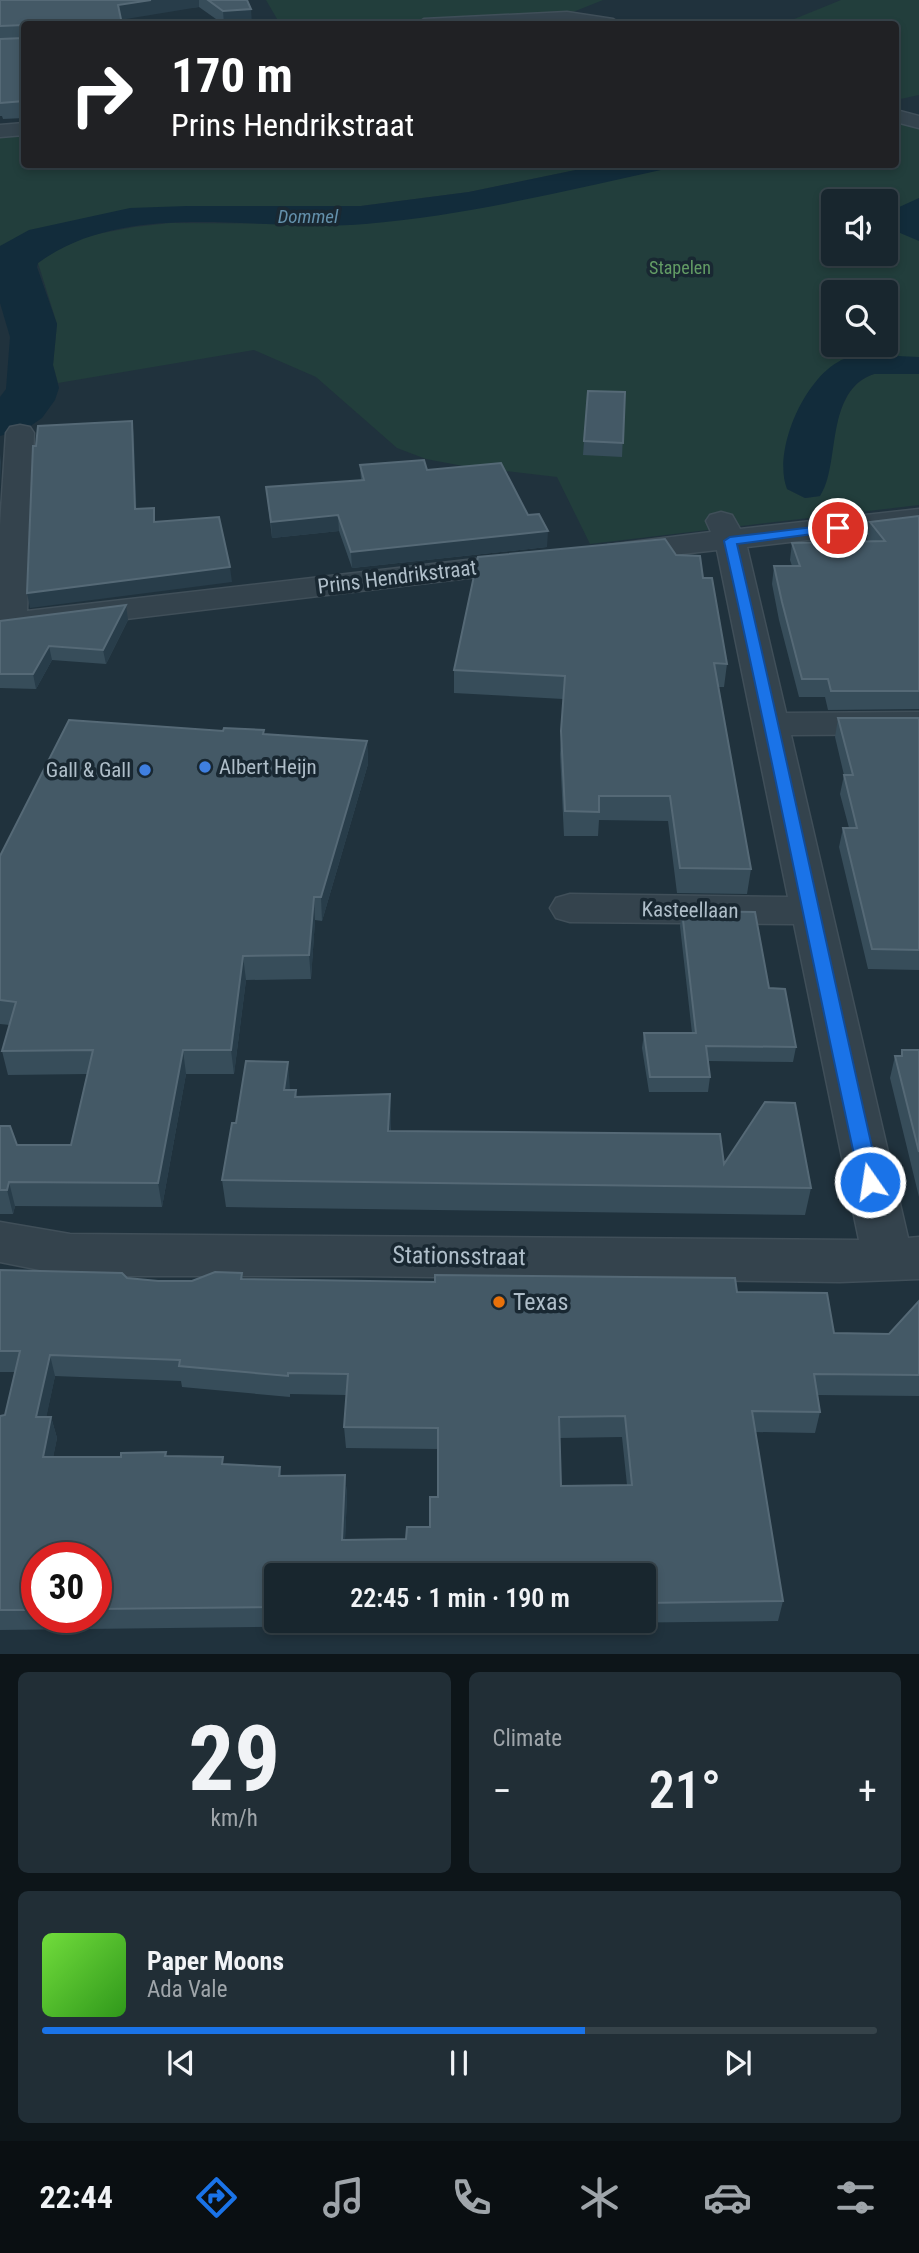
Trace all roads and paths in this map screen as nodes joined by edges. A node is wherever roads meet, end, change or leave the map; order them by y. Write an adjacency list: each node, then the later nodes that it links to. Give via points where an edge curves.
1 (485, 21): 2 (street, via 567,17)
2 (593, 21)
3 (907, 119): 6 (street)
4 (21, 129): 5 (street)
5 (0, 131)
6 (919, 141)
7 (20, 433): 12 (street)
8 (919, 518): 9 (street)
9 (725, 531): 10 (street); 14 (street)
10 (595, 555)
11 (553, 560): 12 (street, Prins Hendrikstraat)
12 (5, 623)
13 (919, 723): 14 (street)
14 (772, 724): 16 (street)
15 (570, 908): 16 (street, Kasteellaan)
16 (811, 911): 18 (street)
17 (0, 1242): 18 (street, Stationsstraat, via 69,1255)
18 (903, 1259)

